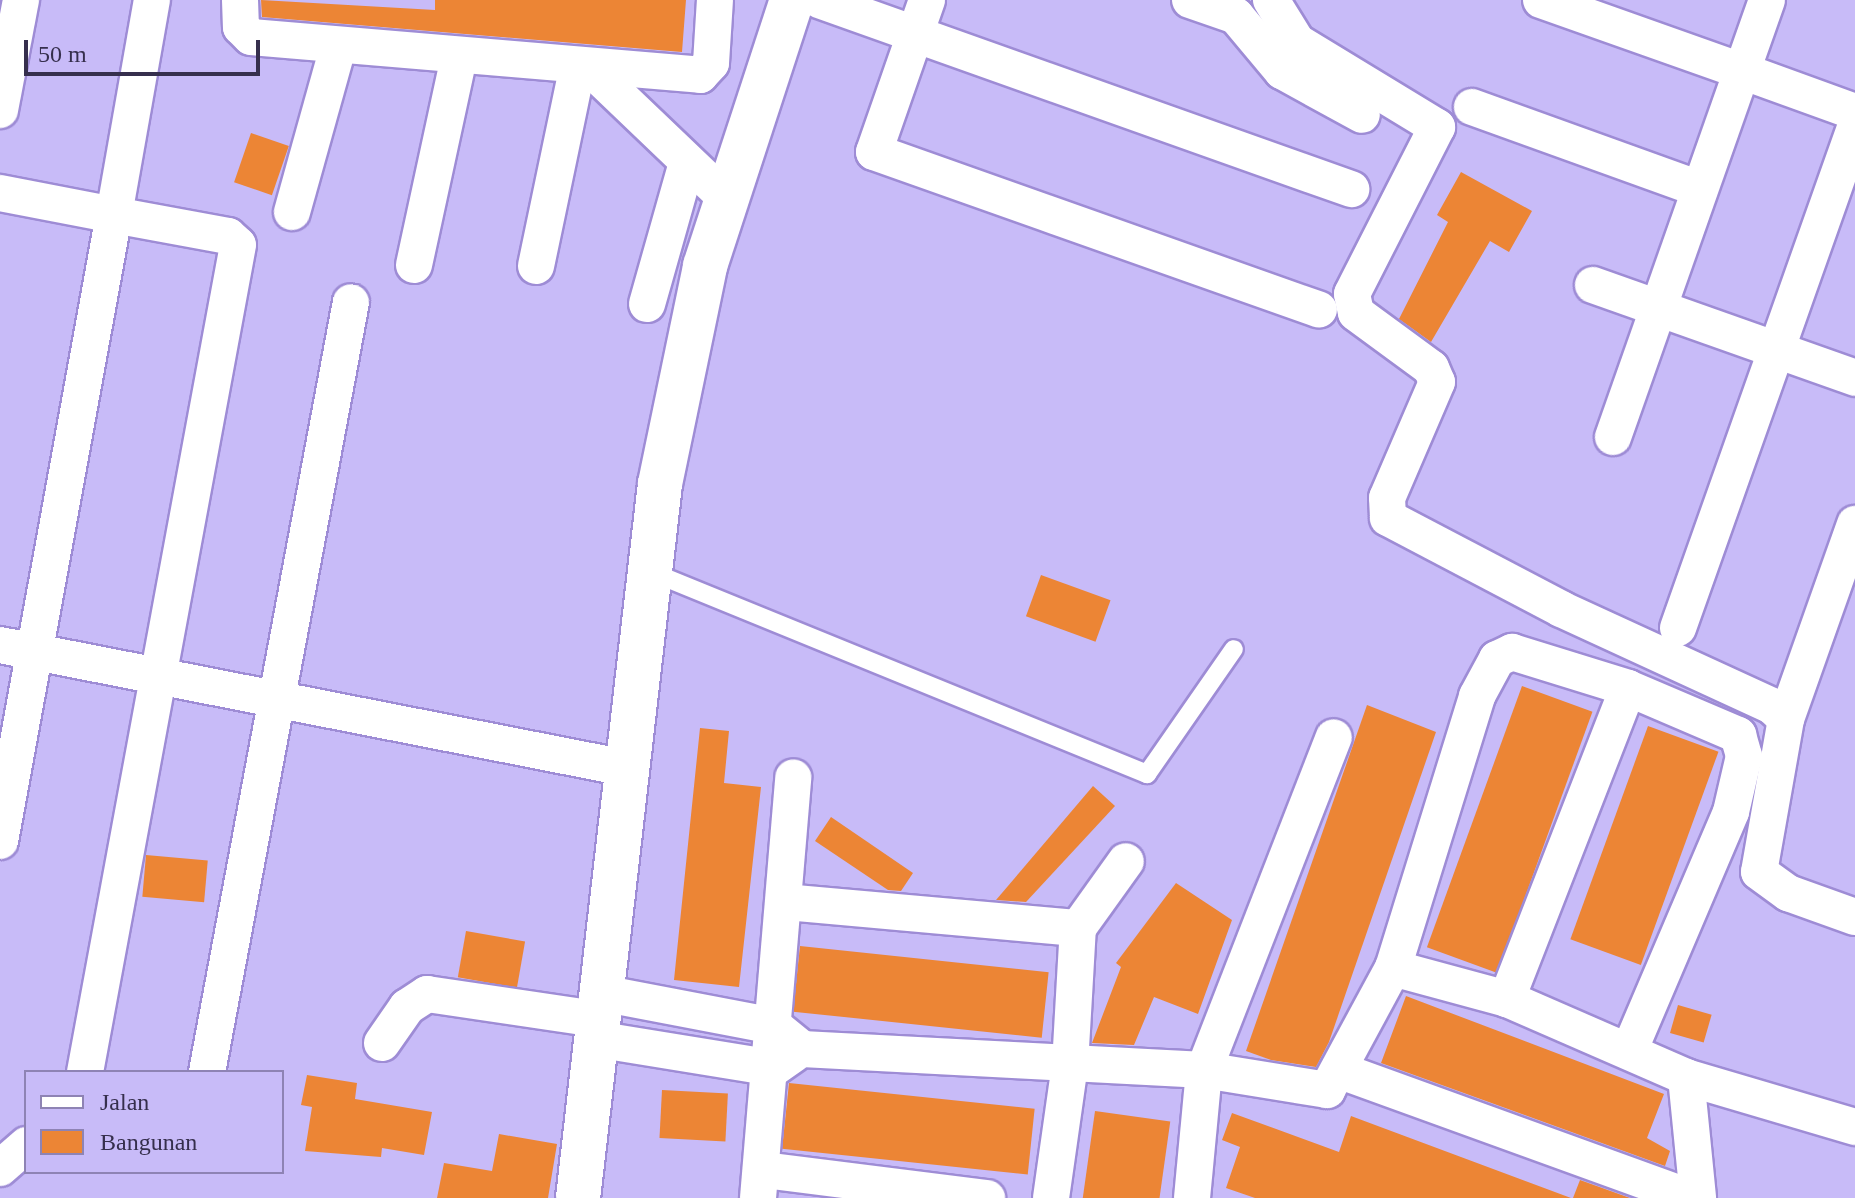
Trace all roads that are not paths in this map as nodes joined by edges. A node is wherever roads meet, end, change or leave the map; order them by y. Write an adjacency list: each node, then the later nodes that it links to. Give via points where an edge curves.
1 (21, 0): 18 (street)
2 (152, 0): 28 (street)
3 (240, 0): 13 (street, via 241,27 251,37)
4 (715, 0): 15 (street, via 711,63 703,75)
5 (792, 0): 26 (street)
6 (819, 0): 12 (street)
7 (927, 0): 12 (street)
8 (1190, 0): 20 (street, via 1236,16 1282,71)
9 (1271, 0): 48 (street, via 1297,42 1437,127 1352,294 1356,313 1431,368 1437,382 1387,498 1388,518 1561,609 1772,706)
10 (1541, 0): 16 (street)
11 (1767, 0): 16 (street)
12 (915, 34): 23 (street); 35 (street, via 874,152)
13 (338, 47): 14 (street); 27 (street)
14 (459, 56): 15 (street); 29 (street)
15 (584, 70): 22 (street); 30 (street)
16 (1742, 71): 19 (street); 24 (street)
17 (1472, 107): 24 (street)
18 (0, 110)
19 (1855, 112)
20 (1362, 115)
21 (1855, 128): 36 (street)
22 (686, 166): 26 (street); 33 (street)
23 (1351, 189)
24 (1700, 189): 34 (street)
25 (0, 193): 28 (street)
26 (725, 197): 40 (street)
27 (292, 212)
28 (114, 215): 44 (street); 45 (street, via 228,236 238,245)
29 (414, 265)
30 (536, 266)
31 (1593, 285): 34 (street)
32 (351, 302): 47 (street)
33 (647, 304)
34 (1658, 308): 36 (street); 38 (street)
35 (1319, 310)
36 (1777, 350): 37 (street); 41 (street)
37 (1855, 378)
38 (1613, 437)
39 (1855, 524): 48 (street)
40 (647, 570): 43 (lane, via 1147,774); 50 (street)
41 (1678, 628)
42 (0, 645): 44 (street)
43 (1234, 649)
44 (35, 652): 45 (street); 52 (street)
45 (160, 677): 47 (street); 65 (street)
46 (1628, 688): 57 (street, via 1517,652 1497,659 1470,716); 58 (street); 62 (street, via 1738,735 1744,756 1731,812)
47 (274, 699): 50 (street); 66 (street)
48 (1786, 719): 55 (street, via 1759,872 1780,889)
49 (1334, 737): 67 (street)
50 (626, 768): 59 (street)
51 (793, 777): 54 (street)
52 (0, 841)
53 (1126, 861): 56 (street)
54 (785, 902): 56 (street); 60 (street)
55 (1855, 917)
56 (1078, 928): 64 (street)
57 (1393, 968): 58 (street); 68 (street)
58 (1507, 999): 62 (street)
59 (597, 1017): 60 (street); 61 (street, via 427,994 407,1007); 63 (street); 74 (street)
60 (774, 1026): 63 (street)
61 (382, 1043)
62 (1630, 1049): 69 (street)
63 (788, 1058): 64 (street); 73 (street)
64 (1070, 1065): 67 (street); 76 (street)
65 (85, 1070)
66 (207, 1070)
67 (1204, 1070): 68 (street, via 1321,1091 1335,1087); 77 (street)
68 (1341, 1071): 78 (street)
69 (1686, 1077): 70 (street); 79 (street)
70 (1855, 1127)
71 (24, 1147): 72 (street)
72 (0, 1168)
73 (761, 1184): 75 (street)
74 (578, 1198)
75 (987, 1198)
76 (1051, 1198)
77 (1192, 1198)
78 (1692, 1198)
79 (1698, 1198)

